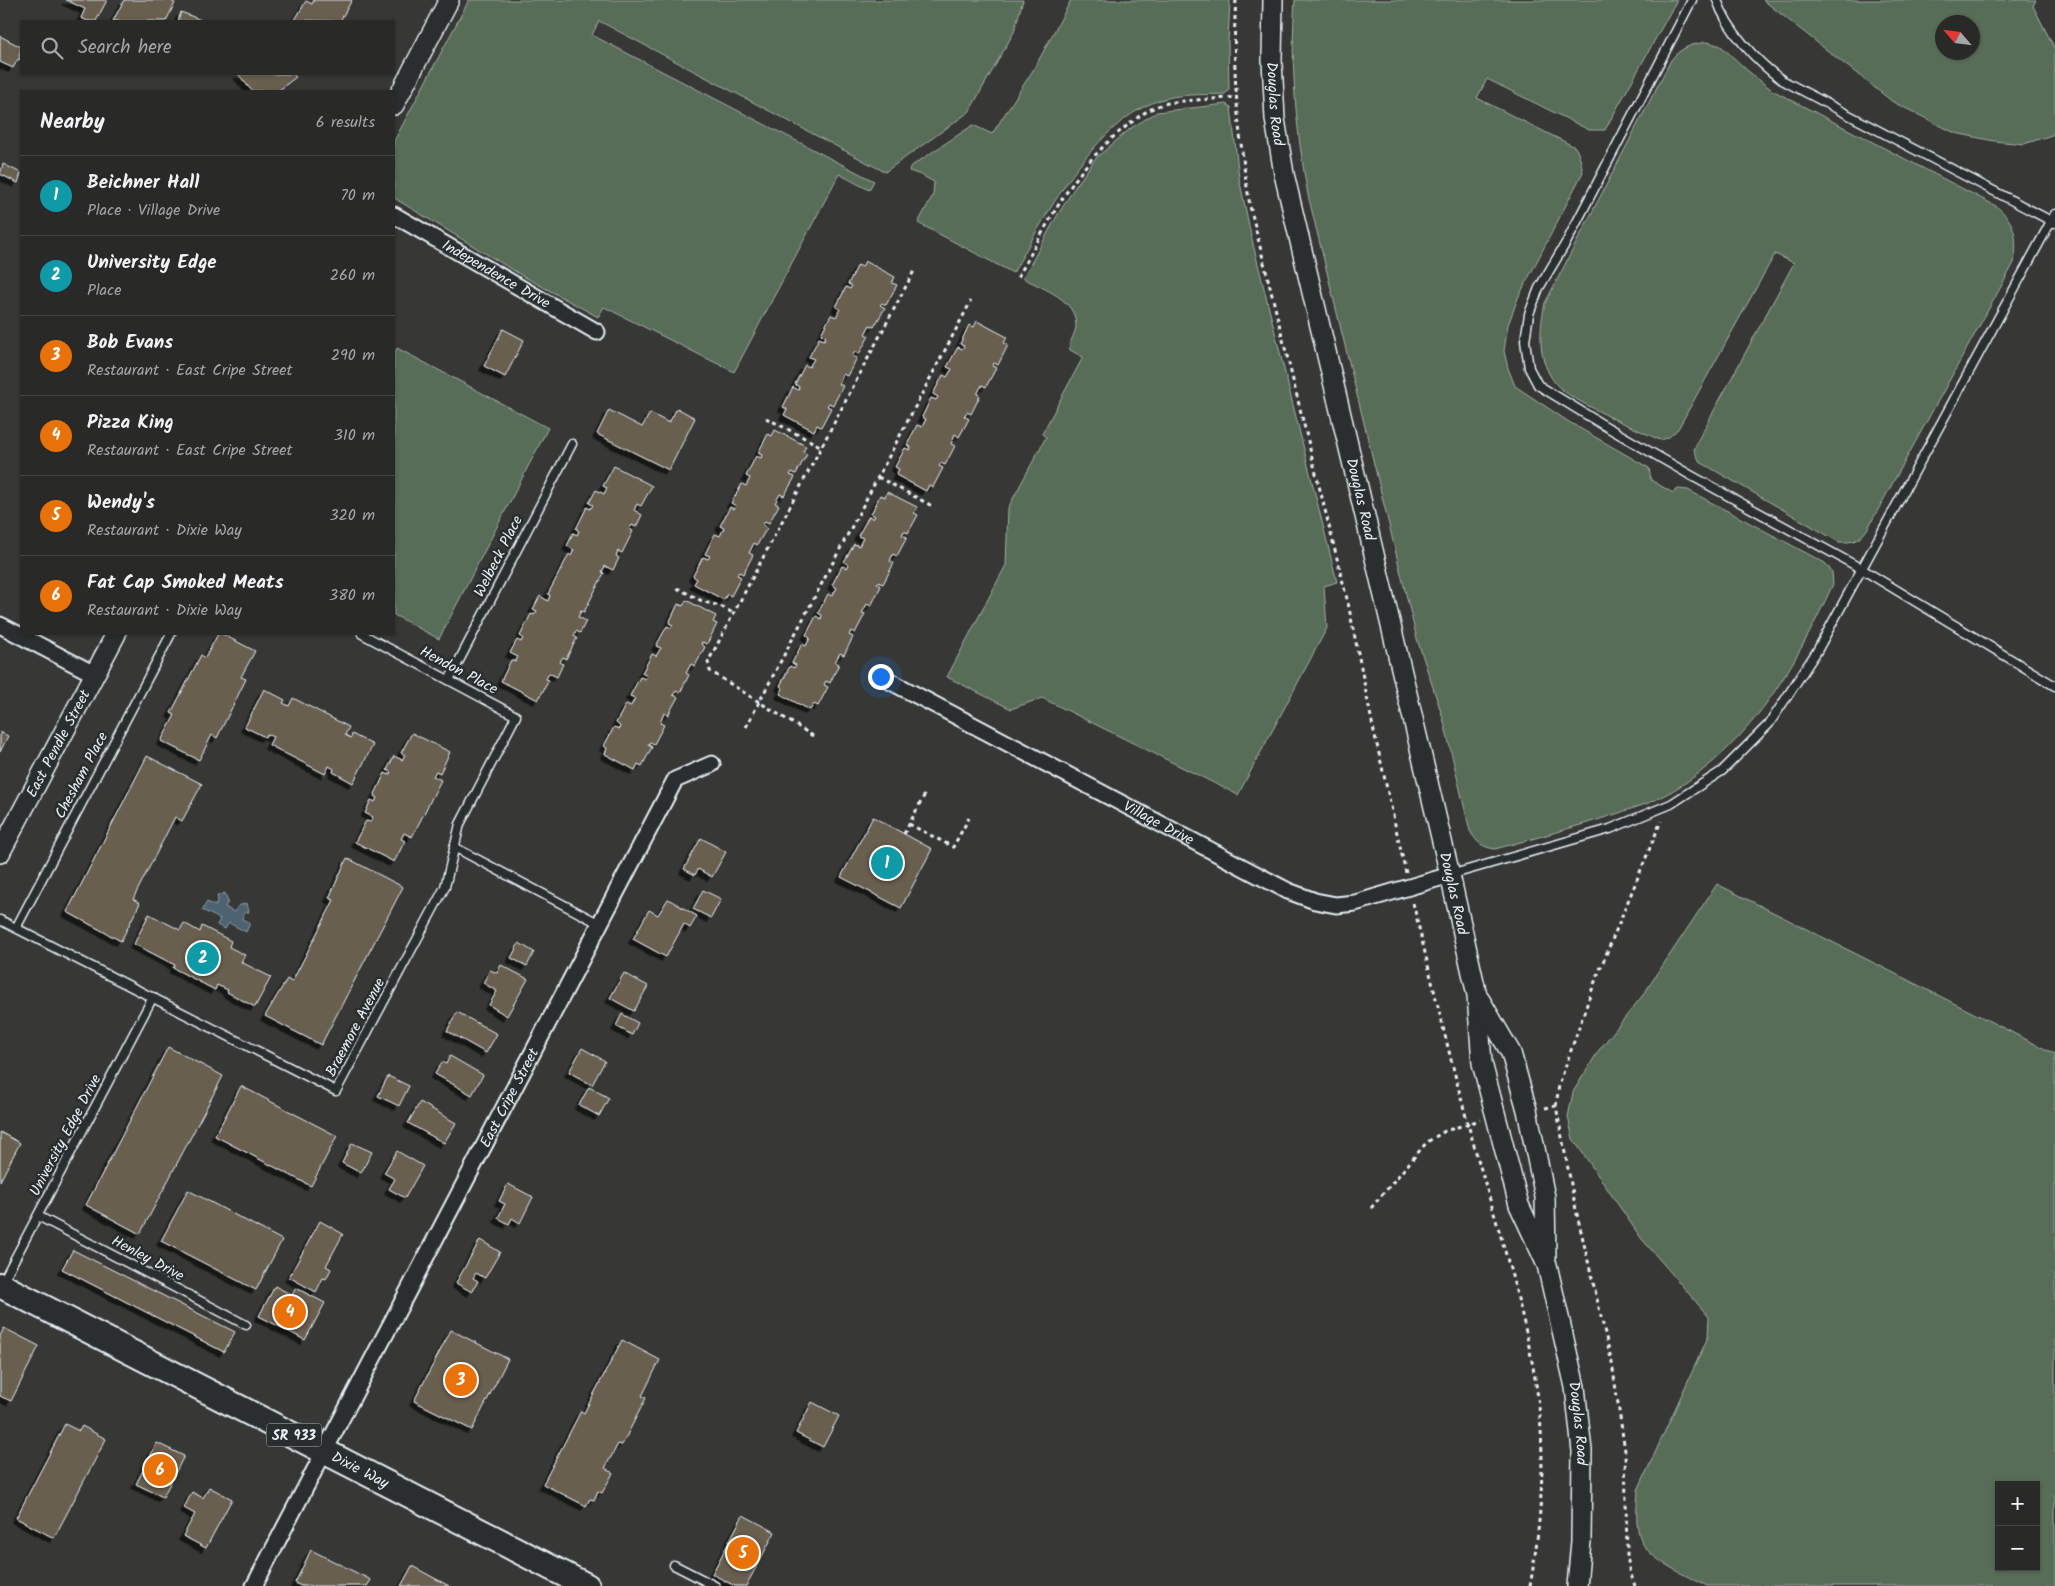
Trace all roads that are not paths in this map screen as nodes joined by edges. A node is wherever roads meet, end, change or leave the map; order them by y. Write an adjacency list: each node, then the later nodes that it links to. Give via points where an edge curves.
1 (449, 0): 5 (street)
2 (1273, 0): 23 (street, Douglas Road, via 1275,119 1284,174)
3 (1692, 0): 10 (lane, via 1539,288 1529,314 1525,341 1529,368 1538,385 1600,423)
4 (1717, 0): 7 (lane, via 1735,32 1764,67 1782,80)
5 (395, 103)
6 (395, 216): 8 (street, Independence Drive)
7 (2054, 219): 10 (lane)
8 (597, 332)
9 (572, 444): 17 (lane, Welbeck Place)
10 (1860, 568): 18 (lane); 23 (lane, via 1817,650 1770,724 1722,771 1667,806 1610,829)
11 (0, 625): 15 (street)
12 (115, 635): 15 (street, East Pendle Street)
13 (170, 635): 26 (lane, Chesham Place)
14 (364, 635): 17 (lane, Hendon Place)
15 (94, 674): 22 (street, East Pendle Street)
16 (880, 676): 23 (street, Village Drive, via 1288,891 1315,901 1336,905 1355,903)
17 (449, 680): 19 (lane, Hendon Place)
18 (2055, 686)
19 (516, 716): 21 (lane, Braemore Avenue, via 460,824)
20 (712, 764): 25 (street, East Cripe Street, via 675,780)
21 (454, 848): 25 (lane); 28 (lane, Braemore Avenue, via 445,886 336,1091)
22 (0, 853)
23 (1450, 875): 27 (street, Douglas Road)
24 (0, 920): 26 (lane, Braemore Avenue)
25 (600, 924): 33 (street, East Cripe Street)
26 (16, 928): 28 (lane, Braemore Avenue)
27 (1477, 995): 30 (street, Douglas Road, via 1482,1063 1495,1116 1519,1204); 30 (street, Douglas Road, via 1511,1053 1527,1110 1545,1197)
28 (153, 997): 29 (lane, University Edge Drive)
29 (38, 1216): 31 (lane, University Edge Drive); 32 (lane, Henley Drive)
30 (1547, 1266): 38 (street, Douglas Road, via 1575,1387 1582,1451)
31 (1, 1285): 33 (main road, Dixie Way / SR 933)
32 (246, 1325)
33 (325, 1451): 35 (street, East Cripe Street); 36 (main road, Dixie Way / SR 933)
34 (674, 1565): 37 (lane)
35 (254, 1586)
36 (587, 1586)
37 (715, 1586)
38 (1577, 1586)

